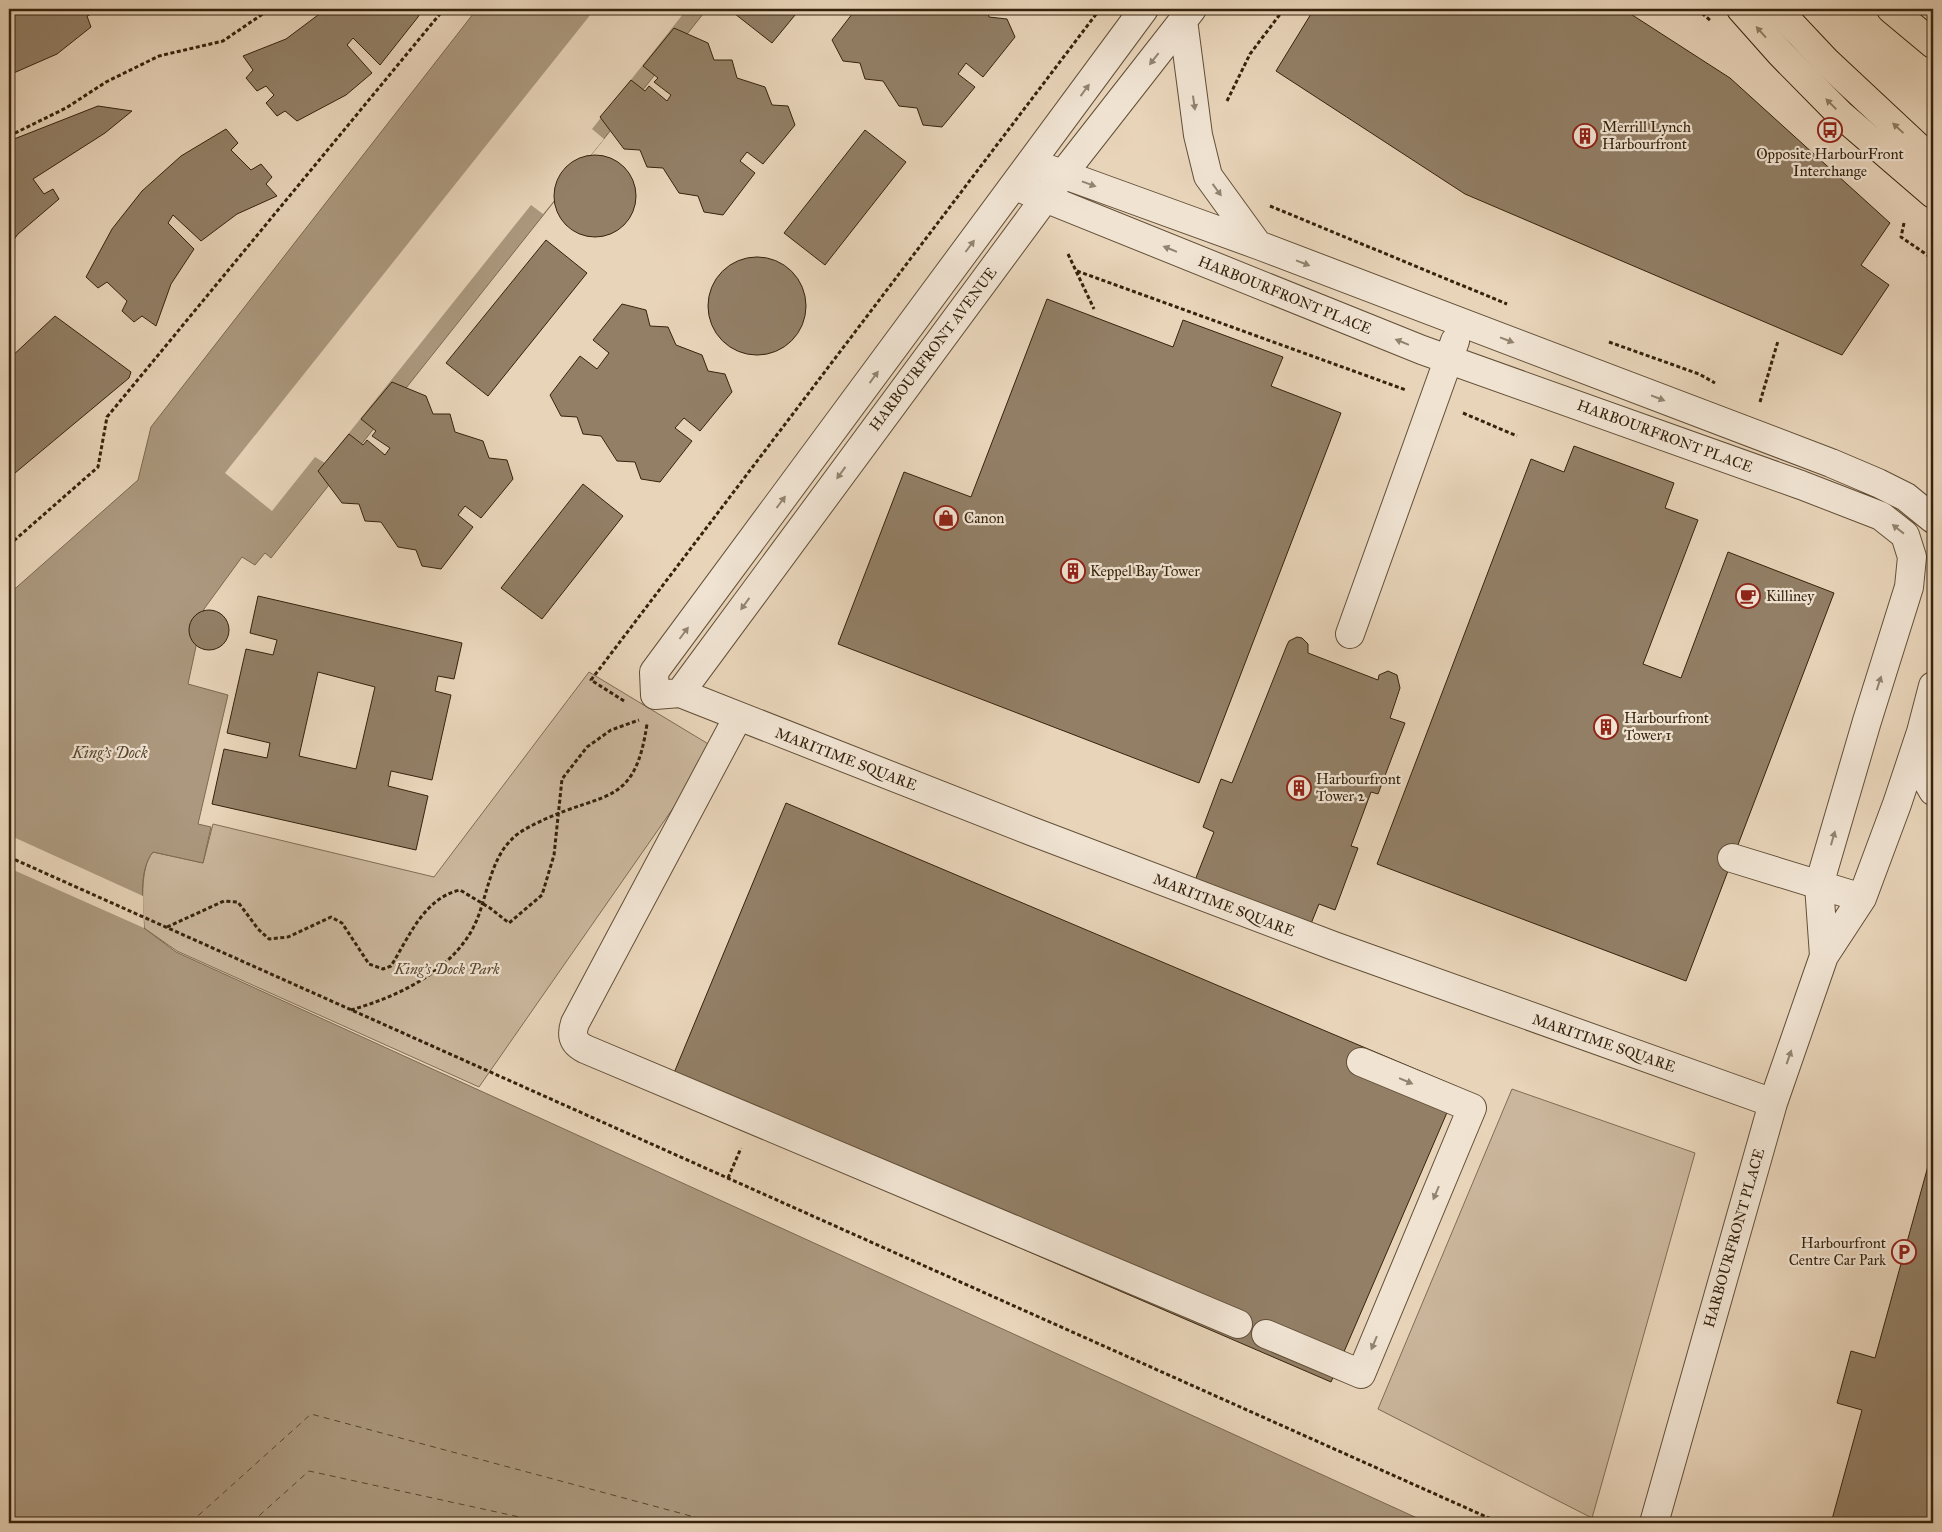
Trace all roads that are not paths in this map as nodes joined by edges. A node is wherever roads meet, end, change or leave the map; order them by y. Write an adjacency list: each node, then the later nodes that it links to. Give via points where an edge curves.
1 (1144, 9): 8 (street, HARBOURFRONT AVENUE, one-way to 1)
2 (1740, 9): 11 (main road, one-way to 2, via 1840,114)
3 (1777, 9): 7 (main road, one-way to 3, via 1827,62)
4 (1891, 9): 6 (main road)
5 (1188, 14): 9 (street, HARBOURFRONT AVENUE, one-way to 9); 13 (street, one-way to 13, via 1200,145 1208,176)
6 (1933, 44)
7 (1933, 161)
8 (1032, 163): 9 (street); 10 (street, HARBOURFRONT AVENUE)
9 (1063, 174): 12 (street, HARBOURFRONT AVENUE); 13 (street, one-way to 13)
10 (1015, 186): 12 (street, HARBOURFRONT PLACE); 16 (street, HARBOURFRONT AVENUE, one-way to 10)
11 (1933, 194)
12 (1045, 199): 15 (street, HARBOURFRONT PLACE, one-way to 12); 17 (street, HARBOURFRONT AVENUE)
13 (1258, 245): 14 (street, one-way to 14)
14 (1461, 323): 15 (street); 18 (street, one-way to 18, via 1878,482 1906,497)
15 (1448, 359): 19 (street); 26 (street, HARBOURFRONT PLACE, one-way to 15, via 1909,587 1912,558 1905,535 1880,516 1802,485)
16 (845, 416): 17 (street); 21 (street, HARBOURFRONT AVENUE, one-way to 16)
17 (870, 434): 21 (street, HARBOURFRONT AVENUE, one-way to 21)
18 (1933, 519)
19 (1350, 634)
20 (1933, 686): 23 (street, HARBOURFRONT PLACE)
21 (659, 694): 22 (street, MARITIME SQUARE)
22 (738, 717): 29 (street, one-way to 22, via 1472,1108 1361,1374 1266,1334 1255,1343 1247,1342 1237,1332 1238,1324 585,1049 574,1040 575,1023); 30 (street, MARITIME SQUARE, via 1334,946)
23 (1924, 734): 24 (street, via 1922,772); 27 (street, HARBOURFRONT PLACE)
24 (1933, 791)
25 (1732, 858): 26 (street)
26 (1819, 885): 27 (street); 28 (street, HARBOURFRONT PLACE)
27 (1862, 898): 28 (street, HARBOURFRONT PLACE)
28 (1824, 956): 30 (street, HARBOURFRONT PLACE, one-way to 28)
29 (1361, 1062)
30 (1773, 1103): 31 (street, HARBOURFRONT PLACE)
31 (1654, 1523)

